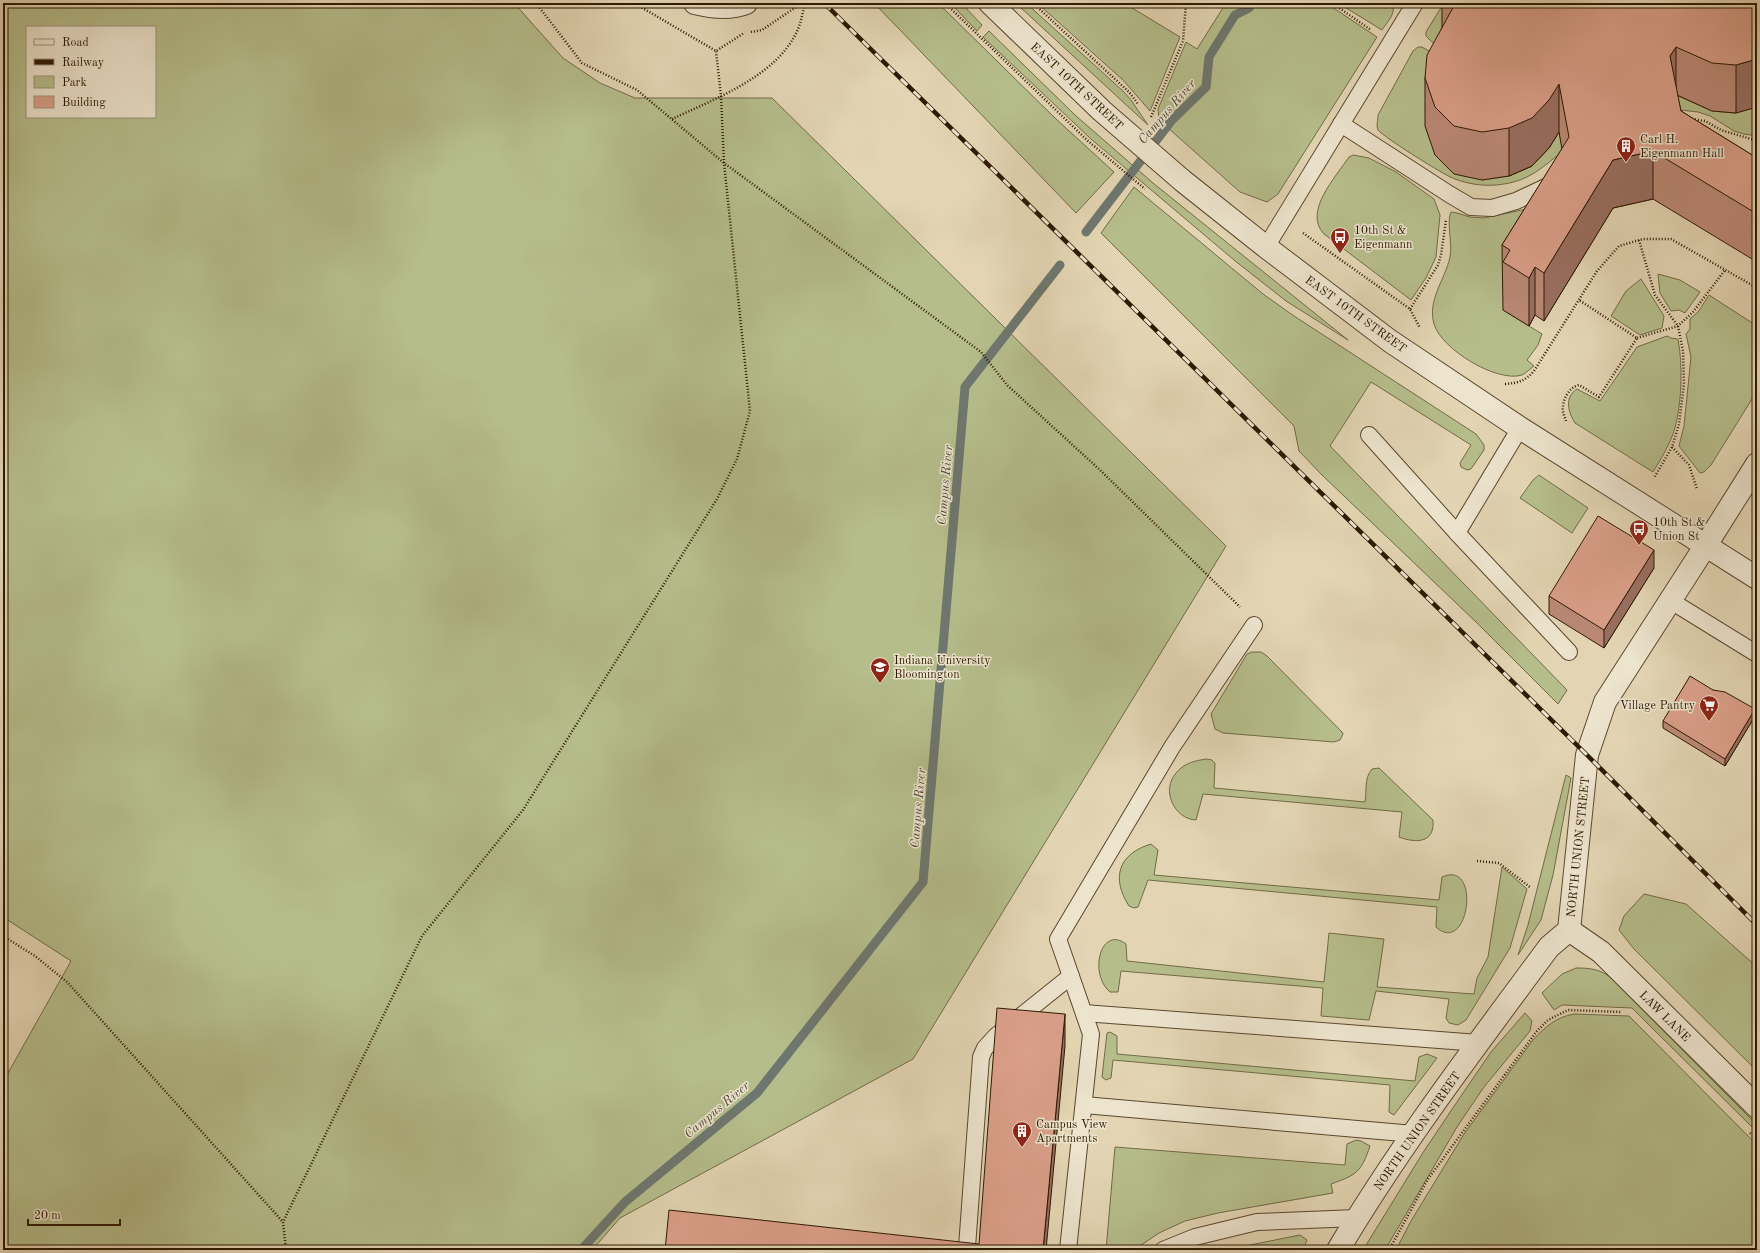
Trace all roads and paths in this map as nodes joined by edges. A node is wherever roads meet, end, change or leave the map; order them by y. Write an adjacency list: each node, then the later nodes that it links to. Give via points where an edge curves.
1 (536, 3): 16 (path, via 582,64 637,90)
2 (696, 3): 3 (street, via 722,6)
3 (746, 3)
4 (805, 3): 13 (path, via 800,25 787,47 754,77)
5 (945, 3): 22 (path, via 1088,141)
6 (990, 3): 26 (street, EAST 10TH STREET, via 1142,146)
7 (1034, 3): 14 (path)
8 (1186, 3): 15 (path, via 1184,41 1150,119)
9 (1332, 3): 11 (path)
10 (1415, 3): 11 (lane)
11 (1391, 42): 18 (lane)
12 (716, 51): 13 (path)
13 (721, 96): 16 (path); 20 (path)
14 (1142, 108)
15 (1146, 114)
16 (672, 119): 20 (path)
17 (1686, 119): 19 (path, via 1706,121 1721,130)
18 (1341, 124): 23 (lane); 26 (lane)
19 (1757, 140)
20 (724, 162): 46 (path, via 981,352 1007,385 1100,470 1236,602); 63 (path, via 750,411 737,459 717,499 523,810 422,936)
21 (1548, 186): 23 (lane, via 1516,201 1492,208 1471,206)
22 (1145, 189)
23 (1449, 194): 30 (path, via 1438,265)
24 (1300, 231): 30 (path)
25 (1639, 240): 27 (path, via 1671,239); 29 (path, via 1619,246 1597,271); 31 (path, via 1655,295)
26 (1266, 247): 36 (street, EAST 10TH STREET, via 1390,341)
27 (1725, 270): 28 (path); 31 (path, via 1693,312)
28 (1756, 286)
29 (1579, 300): 33 (path); 34 (path, via 1526,380)
30 (1410, 309): 32 (path)
31 (1678, 326): 33 (path); 38 (path, via 1683,351 1684,384 1679,424)
32 (1423, 332)
33 (1637, 338): 35 (path, via 1599,397 1579,385 1568,392 1562,410)
34 (1502, 384)
35 (1566, 421)
36 (1520, 428): 42 (lane); 43 (street, EAST 10TH STREET)
37 (1369, 435): 42 (lane)
38 (1672, 447): 40 (path); 41 (path, via 1689,465)
39 (1757, 464): 43 (street, NORTH UNION STREET)
40 (1654, 478)
41 (1698, 488)
42 (1456, 533): 47 (lane)
43 (1706, 545): 44 (street, EAST 10TH STREET); 45 (street, NORTH UNION STREET)
44 (1757, 578)
45 (1671, 601): 48 (lane); 51 (street, NORTH UNION STREET, via 1606,702 1587,755)
46 (1254, 625): 53 (lane, via 1172,747 1058,939)
47 (1569, 652)
48 (1757, 654)
49 (1477, 861): 50 (path, via 1499,863)
50 (1531, 888)
51 (1569, 930): 56 (street, NORTH UNION STREET, via 1549,948); 58 (street, LAW LANE, via 1601,952)
52 (3, 936): 63 (path, via 35,956 67,982)
53 (1071, 976): 55 (lane); 64 (lane, via 996,1036 981,1057)
54 (1622, 1012): 69 (path, via 1568,1010 1548,1020 1537,1030 1428,1178)
55 (1084, 1013): 56 (lane); 57 (lane, via 1091,1034)
56 (1479, 1043): 60 (street, NORTH UNION STREET)
57 (1084, 1105): 60 (lane); 66 (lane)
58 (1757, 1106)
59 (1746, 1129): 61 (path)
60 (1414, 1134): 62 (street, NORTH UNION STREET)
61 (1757, 1140)
62 (1357, 1218): 67 (lane, via 1257,1222 1194,1237); 68 (street, NORTH UNION STREET)
63 (283, 1222): 65 (path)
64 (967, 1247)
65 (286, 1250)
66 (1068, 1250)
67 (1163, 1250)
68 (1338, 1250)
69 (1389, 1250)

